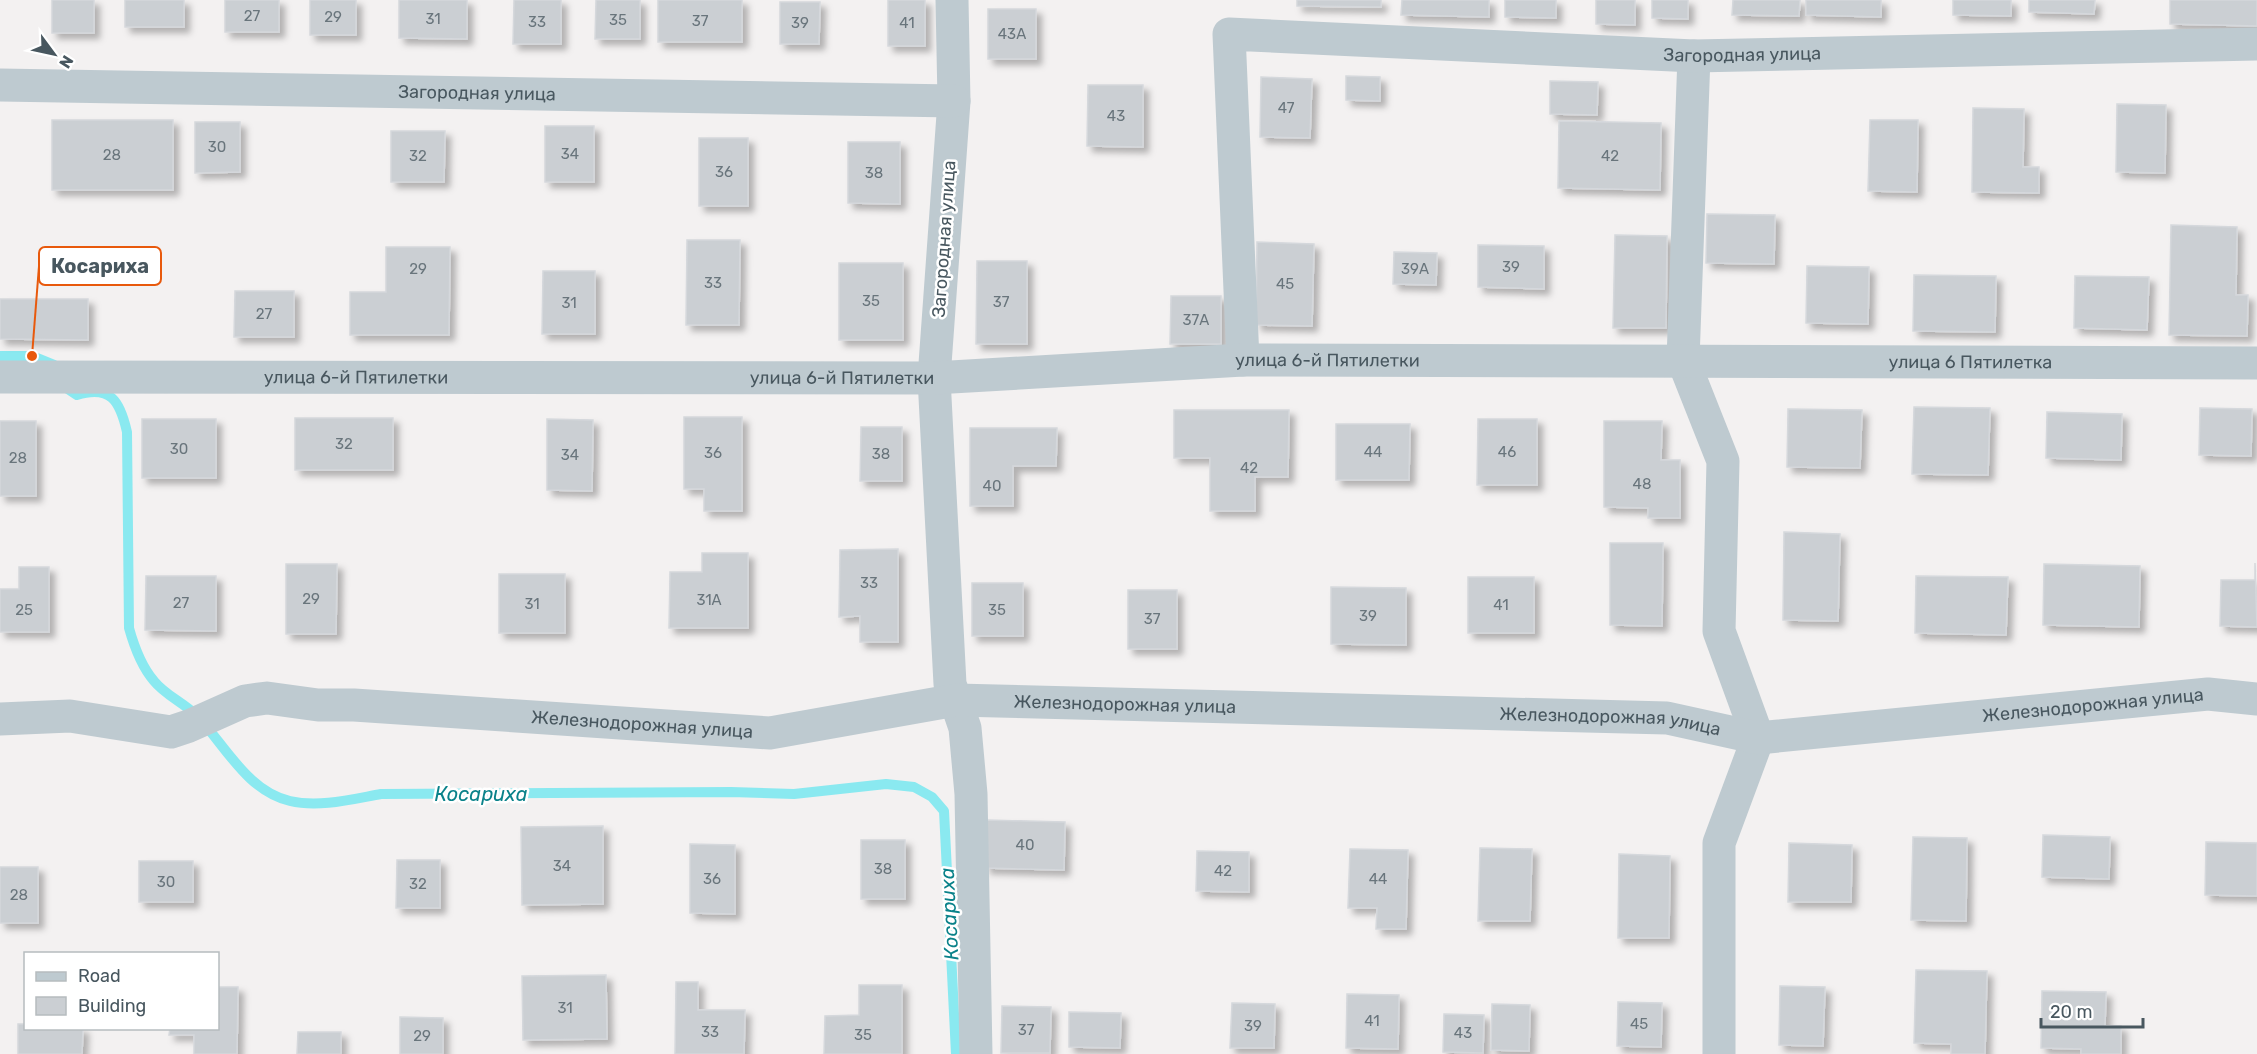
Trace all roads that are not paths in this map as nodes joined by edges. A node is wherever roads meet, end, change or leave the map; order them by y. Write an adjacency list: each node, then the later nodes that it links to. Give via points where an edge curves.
1 (952, 0): 5 (street, Загородная улица)
2 (2257, 44): 3 (street, Загородная улица)
3 (1694, 56): 6 (street, Загородная улица, via 1229,34); 7 (street)
4 (0, 85): 5 (street, Загородная улица)
5 (954, 101): 10 (street, Загородная улица)
6 (1243, 360): 7 (street, улица 6-й Пятилетки); 10 (street, улица 6-й Пятилетки)
7 (1683, 360): 8 (street, улица 6 Пятилетка); 14 (street, via 1723,461 1719,631)
8 (2257, 363)
9 (0, 377): 10 (street, улица 6-й Пятилетки)
10 (934, 378): 12 (street, Загородная улица, via 950,684)
11 (2257, 699): 14 (street, Железнодорожная улица, via 2208,694)
12 (956, 700): 13 (street, Железнодорожная улица, via 770,733 318,705 267,698 245,701 171,732 70,716); 14 (street, Железнодорожная улица, via 1666,718); 15 (street, Загородная улица, via 965,728 971,794)
13 (0, 719)
14 (1758, 738): 16 (street, via 1719,843)
15 (975, 1054)
16 (1719, 1054)

